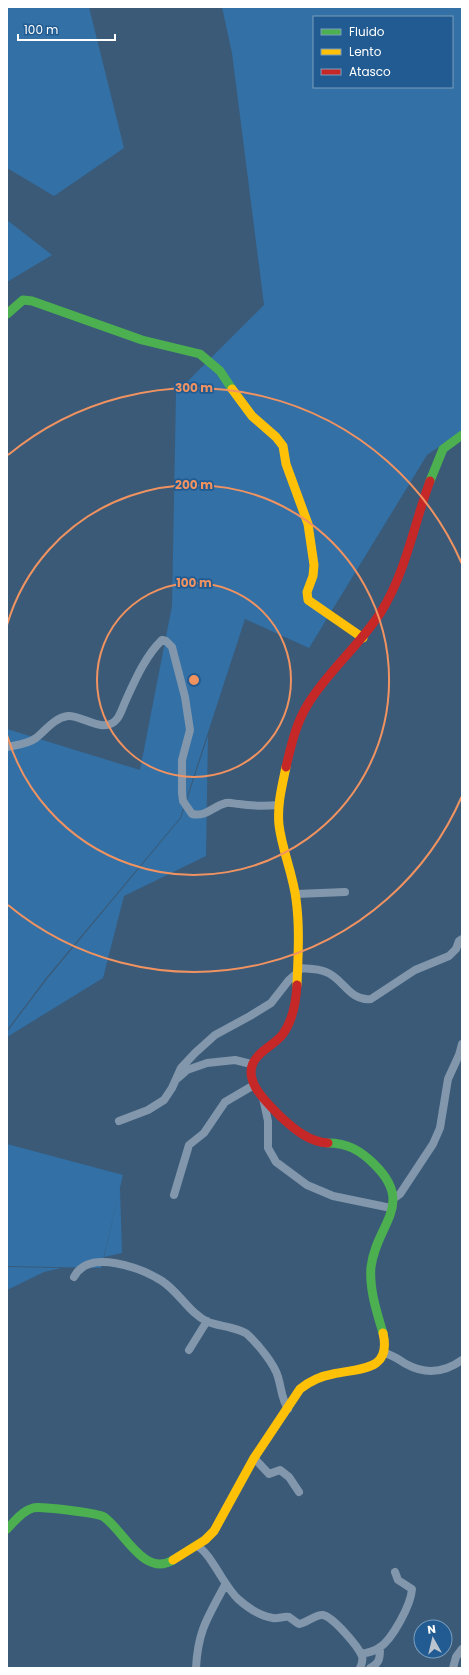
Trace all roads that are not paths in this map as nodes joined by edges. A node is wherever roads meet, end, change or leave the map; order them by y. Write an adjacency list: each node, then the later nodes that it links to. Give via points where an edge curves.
1 (7, 314): 3 (street, via 24,300 32,301 142,340 200,354 220,371 248,411 283,446 286,464 308,524 314,565 313,576 306,592 308,600)
2 (462, 434): 3 (street, via 446,445 440,454 396,584 379,616)
3 (363, 638): 5 (street, via 314,695 304,711 292,743)
4 (7, 748): 5 (street, via 35,738 48,726 67,716 76,716 100,725 116,720 141,671 162,640 172,647 185,697 190,730 182,760 183,801 192,814 209,813 216,806 228,802)
5 (279, 805): 7 (street, via 280,827)
6 (345, 892): 7 (street)
7 (296, 894): 9 (street, via 299,930)
8 (462, 939): 9 (street, via 449,956 415,970 371,999 365,1000 353,995 326,972)
9 (297, 971): 11 (street, via 295,1004 288,1025 275,1043); 12 (street, via 271,1003 215,1035 187,1060)
10 (462, 1044): 17 (street, via 448,1079 440,1128 433,1144)
11 (251, 1064): 12 (street, via 235,1060 207,1063 187,1070); 13 (street, via 250,1075)
12 (174, 1083): 15 (street, via 160,1103)
13 (254, 1085): 14 (street); 16 (street, via 225,1102 204,1132 189,1145)
14 (262, 1096): 17 (street, via 284,1120 310,1139 345,1144 356,1149 389,1180 393,1188); 17 (street, via 268,1121 268,1148 276,1162 307,1186 333,1196)
15 (119, 1121)
16 (174, 1196)
17 (392, 1204): 21 (street, via 371,1267)
18 (74, 1277): 19 (street, via 78,1269 90,1262 99,1261 143,1272 162,1281)
19 (207, 1321): 20 (street); 23 (street, via 247,1334 274,1367 282,1399)
20 (189, 1350)
21 (384, 1353): 22 (street, via 391,1354 422,1371 431,1372 439,1372); 23 (street, via 376,1363 365,1369 328,1375 311,1381 300,1389)
22 (462, 1360)
23 (288, 1409): 24 (street)
24 (254, 1458): 25 (street, via 269,1474 280,1470 289,1477); 27 (street)
25 (299, 1492)
26 (7, 1529): 28 (street, via 27,1510 39,1506 93,1513 103,1517 117,1529 135,1552 154,1564 170,1562)
27 (209, 1538): 28 (street); 29 (street)
28 (197, 1546): 29 (street)
29 (208, 1554): 31 (street)
30 (395, 1572): 32 (street, via 398,1580 412,1590 412,1595 403,1616)
31 (225, 1585): 34 (street, via 251,1609 272,1618 288,1617 299,1624 320,1616 326,1617 343,1630); 35 (street, via 205,1620)
32 (380, 1647): 34 (street); 37 (street, via 380,1659)
33 (462, 1649): 38 (street)
34 (361, 1654): 36 (street, via 363,1659)
35 (196, 1668)
36 (360, 1668)
37 (370, 1668)
38 (453, 1668)

